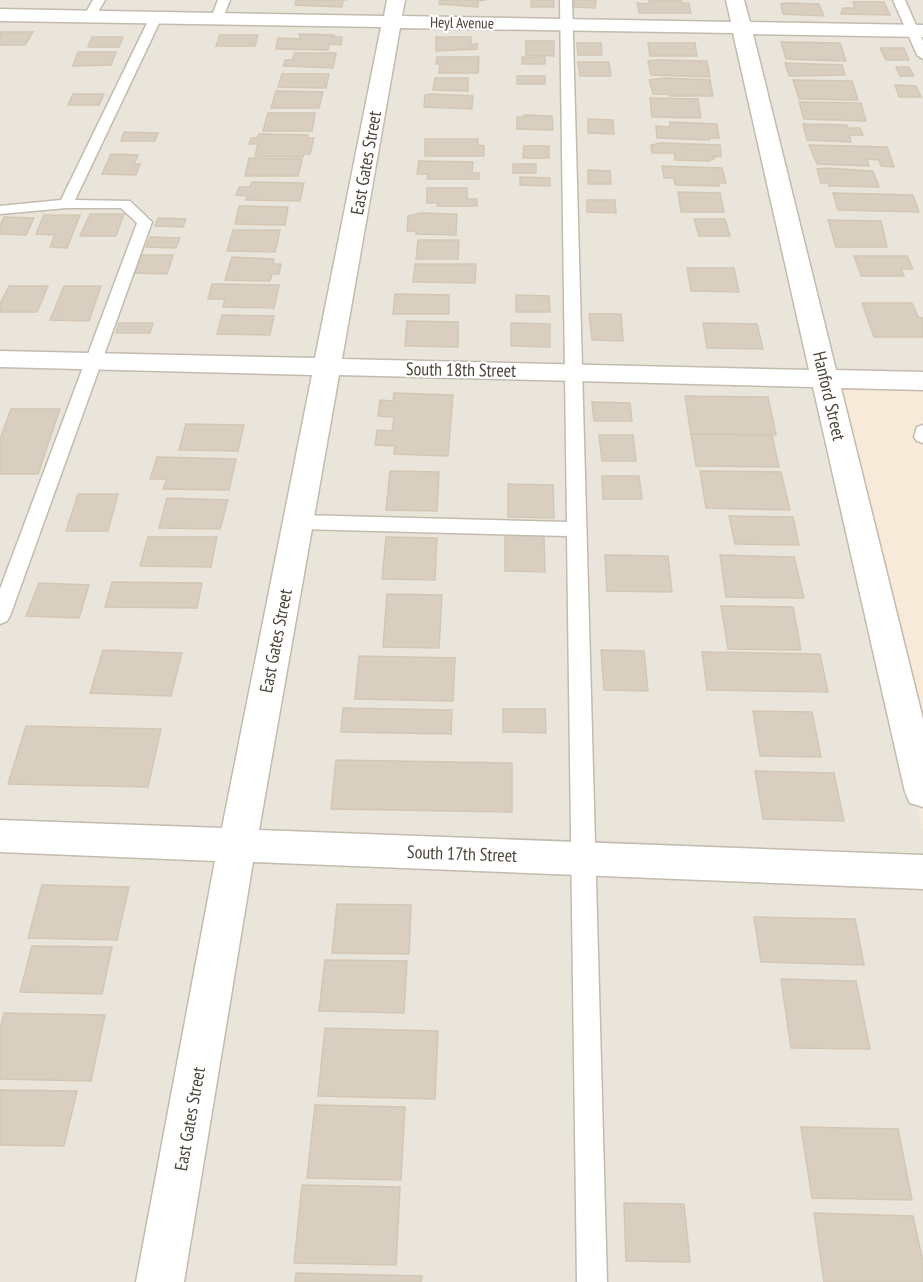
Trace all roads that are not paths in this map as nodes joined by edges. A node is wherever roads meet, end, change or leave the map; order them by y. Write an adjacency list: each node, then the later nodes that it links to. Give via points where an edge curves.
1 (224, 0): 9 (lane)
2 (566, 0): 10 (lane)
3 (735, 0): 11 (street, Hanford Street)
4 (899, 0): 12 (lane)
5 (95, 8): 7 (street, Heyl Avenue); 8 (street, Heyl Avenue)
6 (394, 11): 9 (street, Heyl Avenue); 10 (street, Heyl Avenue); 18 (street, East Gates Street)
7 (0, 15)
8 (156, 17): 9 (street, Heyl Avenue); 14 (lane)
9 (217, 18)
10 (567, 24): 11 (street, Heyl Avenue); 19 (lane)
11 (741, 27): 12 (street, Heyl Avenue); 20 (street, Hanford Street)
12 (917, 31): 13 (lane)
13 (923, 55)
14 (66, 204): 15 (lane); 17 (lane, via 125,204 145,222)
15 (0, 210)
16 (0, 358): 17 (street, South 18th Street)
17 (93, 361): 18 (street, South 18th Street); 26 (lane)
18 (328, 367): 19 (street, South 18th Street); 24 (street, East Gates Street)
19 (575, 373): 20 (street, South 18th Street); 25 (lane)
20 (825, 379): 21 (street, South 18th Street); 27 (street, Hanford Street)
21 (923, 381)
22 (923, 431): 23 (lane)
23 (923, 437)
24 (299, 522): 25 (lane); 29 (street, East Gates Street)
25 (578, 529): 30 (lane)
26 (0, 616)
27 (923, 792)
28 (0, 837): 29 (street, South 17th Street)
29 (239, 845): 30 (street, South 17th Street); 32 (street, East Gates Street)
30 (584, 859): 31 (street, South 17th Street); 33 (lane)
31 (923, 872)
32 (160, 1282)
33 (592, 1282)

